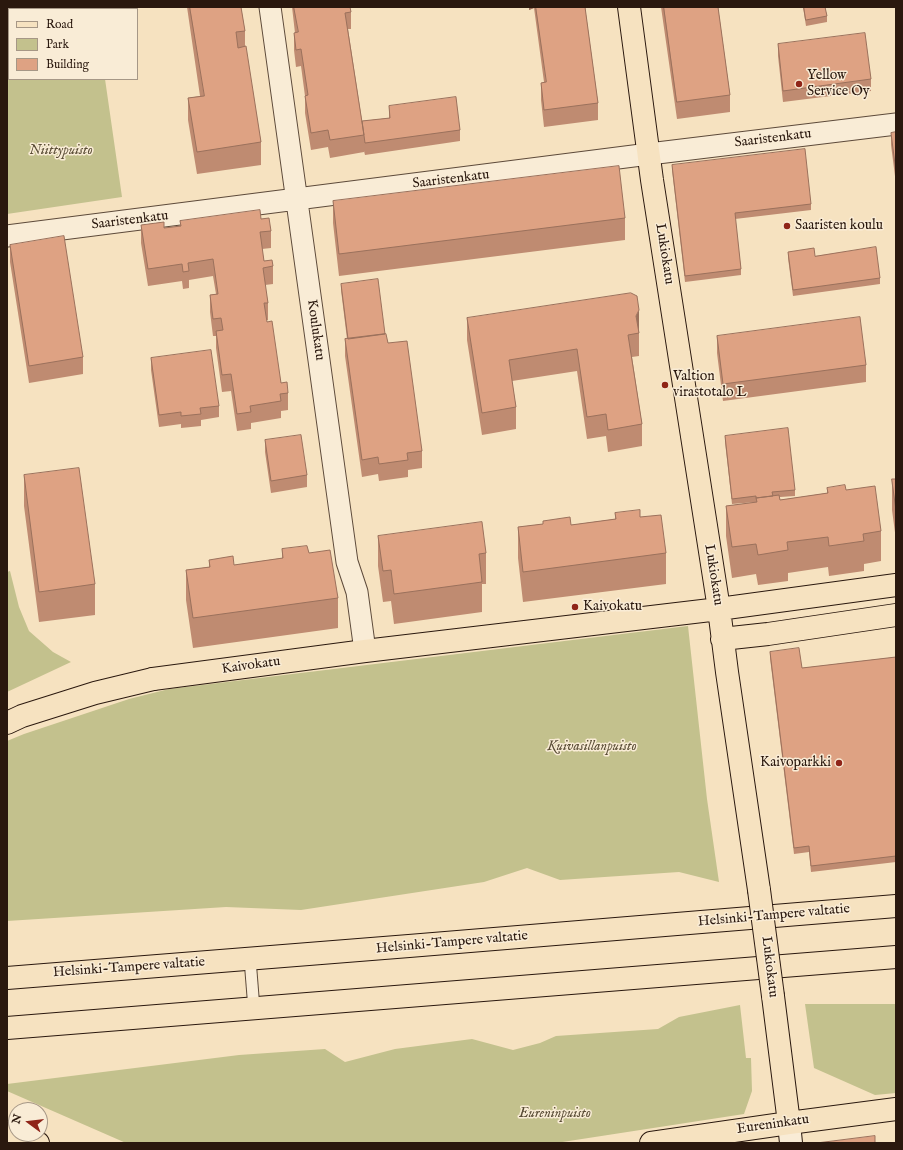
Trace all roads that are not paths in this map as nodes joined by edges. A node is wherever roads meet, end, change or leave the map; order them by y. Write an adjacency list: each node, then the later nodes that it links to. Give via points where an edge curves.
1 (270, 7): 5 (street, Koulukatu)
2 (629, 7): 4 (main road, Lukiokatu)
3 (896, 124): 4 (street, Saaristenkatu)
4 (649, 154): 5 (street, Saaristenkatu); 8 (main road, Lukiokatu)
5 (296, 200): 6 (street, Saaristenkatu); 11 (street, Koulukatu, via 347,562 357,592)
6 (7, 236)
7 (896, 585): 8 (main road, Kaivokatu)
8 (718, 609): 10 (main road, Lukiokatu); 11 (main road, Kaivokatu)
9 (896, 615): 10 (main road)
10 (722, 639): 21 (main road, Lukiokatu, bridge, via 759,890)
11 (365, 651): 12 (main road, Kaivokatu, via 153,679 95,693)
12 (7, 723)
13 (896, 906): 15 (main road, Helsinki-Tampere valtatie)
14 (896, 957): 17 (main road)
15 (250, 959): 16 (main road, Helsinki-Tampere valtatie); 17 (lane)
16 (7, 978)
17 (254, 1009): 18 (main road)
18 (7, 1028)
19 (896, 1109): 21 (main road, Eureninkatu)
20 (7, 1132): 22 (main road)
21 (790, 1133): 23 (main road, Eureninkatu)
22 (38, 1143)
23 (651, 1143)

